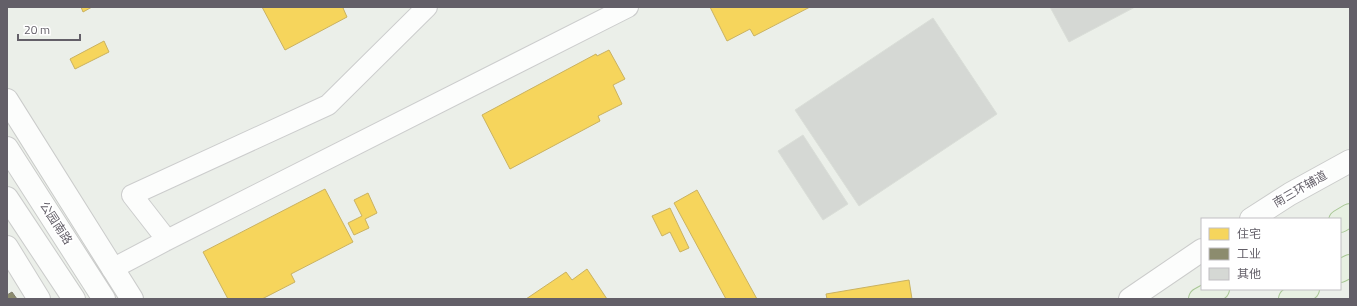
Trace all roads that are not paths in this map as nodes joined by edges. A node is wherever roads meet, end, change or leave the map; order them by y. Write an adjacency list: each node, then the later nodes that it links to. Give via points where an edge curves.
1 (427, 7): 10 (street, via 328,105 132,195)
2 (628, 7): 10 (street)
3 (7, 100): 14 (main road)
4 (7, 148): 20 (main road, 公园南路)
5 (1350, 161): 8 (main road, 南三环辅道)
6 (7, 198): 19 (main road)
7 (1350, 215): 9 (highway)
8 (1253, 218)
9 (1341, 220)
10 (167, 240): 14 (street)
11 (7, 248): 18 (main road)
12 (1201, 251): 22 (main road)
13 (1350, 266): 15 (highway)
14 (112, 269): 21 (main road)
15 (1341, 270)
16 (1216, 290): 23 (highway)
17 (1306, 290): 24 (highway)
18 (39, 299)
19 (74, 299)
20 (104, 299)
21 (132, 299)
22 (1130, 299)
23 (1200, 299)
24 (1290, 299)

